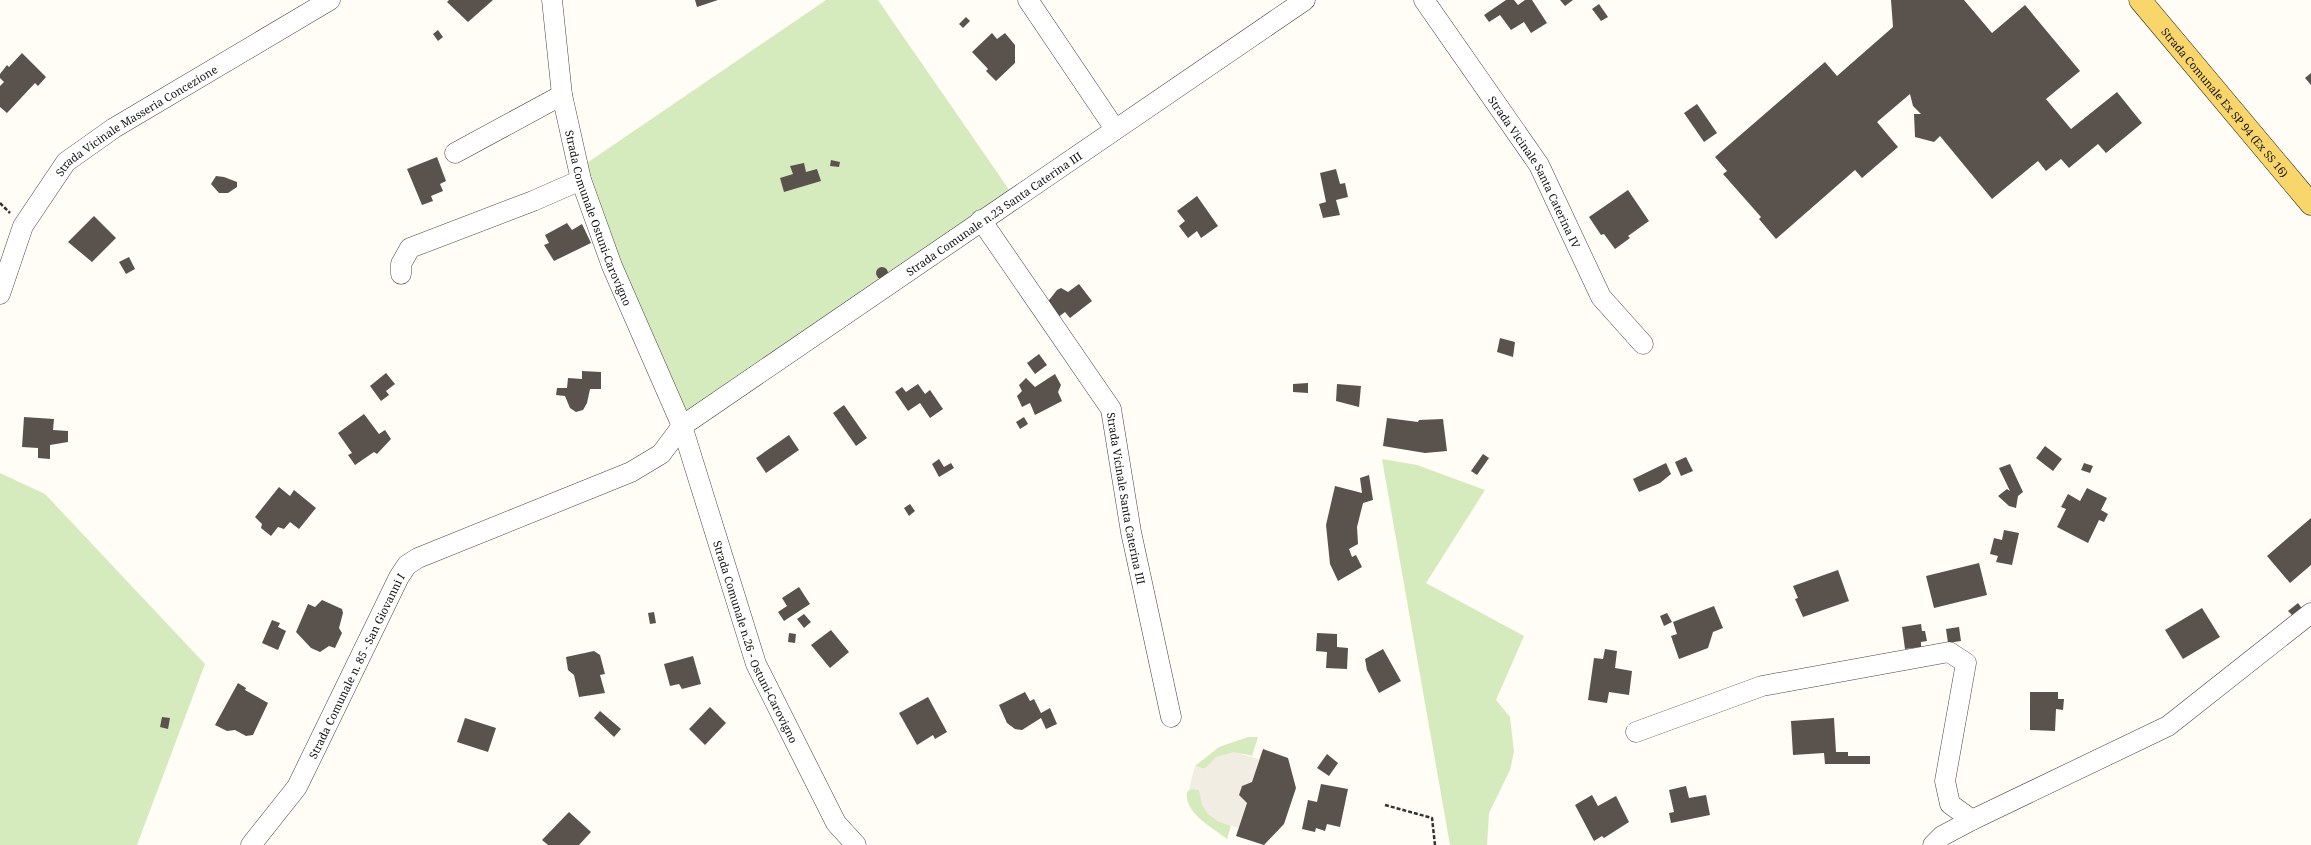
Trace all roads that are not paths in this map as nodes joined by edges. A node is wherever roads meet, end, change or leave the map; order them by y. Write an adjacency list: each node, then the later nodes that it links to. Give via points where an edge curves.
1 (330, 0): 14 (street, Strada Vicinale Masseria Concezione, via 114,128 66,162 23,226)
2 (552, 0): 7 (street, Strada Comunale Ostuni-Carovigno)
3 (1028, 0): 8 (street)
4 (1305, 0): 8 (street, Strada Comunale n.23 Santa Caterina III)
5 (1424, 0): 15 (street, Strada Vicinale Santa Caterina IV, via 1539,165 1601,297)
6 (2140, 0): 11 (main road, Strada Comunale Ex SP 94 (Ex SS 16))
7 (562, 95): 9 (street); 10 (street, Strada Comunale Ostuni-Carovigno)
8 (1115, 129): 12 (street, Strada Comunale n.23 Santa Caterina III)
9 (456, 153)
10 (581, 180): 13 (street, via 410,248 401,264); 16 (street, Strada Comunale Ostuni-Carovigno, via 612,266)
11 (2311, 204)
12 (981, 220): 16 (street, Strada Comunale n.23 Santa Caterina III); 18 (street, Strada Vicinale Santa Caterina III, via 1111,409 1131,532)
13 (401, 274)
14 (0, 294)
15 (1643, 344)
16 (682, 426): 21 (street, Strada Comunale n. 85 - San Giovanni I, via 660,454 631,472 418,558 407,565 297,787); 22 (street, Strada Comunale n.26 - Ostuni-Carovigno, via 756,664 836,823)
17 (2311, 613): 20 (street, via 2168,726)
18 (1171, 717)
19 (1636, 732): 20 (street, via 1762,686 1949,652 1966,663 1945,781 1950,804)
20 (1972, 820): 23 (street, via 1942,836)
21 (251, 845)
22 (856, 845)
23 (1933, 845)

